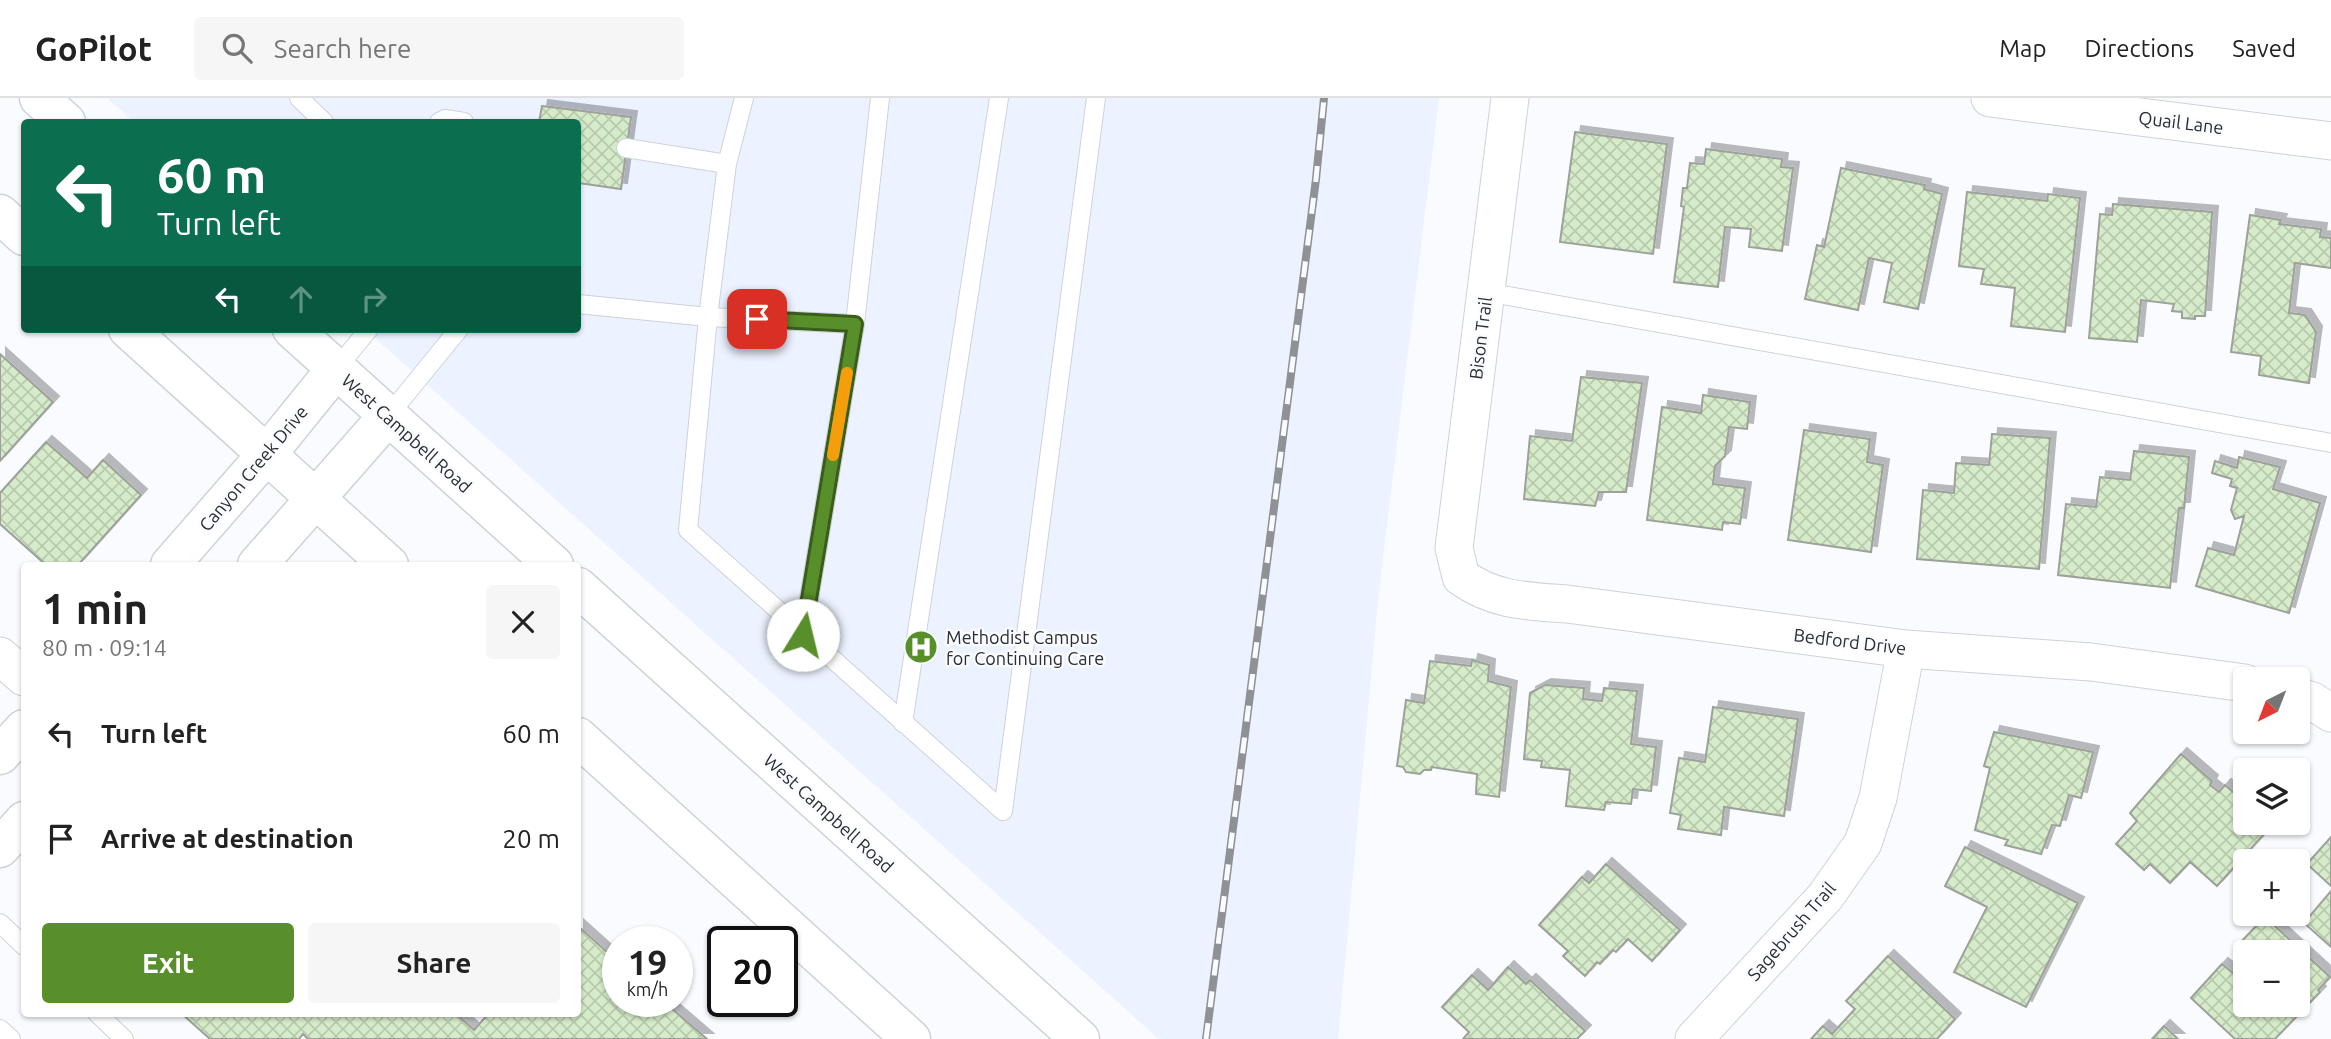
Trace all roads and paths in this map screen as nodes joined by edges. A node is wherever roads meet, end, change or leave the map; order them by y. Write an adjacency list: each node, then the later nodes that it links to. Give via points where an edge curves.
1 (39, 98): 9 (main road)
2 (299, 98): 10 (lane)
3 (744, 98): 13 (lane)
4 (880, 98): 19 (lane)
5 (999, 98): 42 (lane)
6 (1096, 98): 42 (lane, via 1003,811)
7 (1510, 98): 16 (street, Bison Trail)
8 (1990, 98): 11 (street, Quail Lane)
9 (63, 119)
10 (321, 119)
11 (2331, 141)
12 (626, 149): 13 (lane)
13 (727, 164): 18 (lane)
14 (0, 214): 15 (main road)
15 (21, 233)
16 (1486, 292): 26 (lane); 33 (street, Bison Trail, via 1454,548)
17 (581, 304): 18 (lane)
18 (708, 317): 19 (lane); 35 (lane, via 688,530)
19 (855, 324): 35 (lane)
20 (132, 333): 27 (main road)
21 (296, 333): 24 (main road, West Campbell Road)
22 (366, 333): 24 (lane)
23 (456, 333): 25 (lane)
24 (336, 369): 25 (main road, West Campbell Road); 27 (main road, Canyon Creek Drive)
25 (388, 416): 28 (main road); 32 (main road, West Campbell Road)
26 (2331, 443)
27 (267, 454): 28 (main road); 29 (main road, Canyon Creek Drive)
28 (317, 500): 30 (main road); 31 (main road)
29 (173, 562)
30 (260, 562)
31 (386, 562)
32 (551, 562)
33 (1461, 577): 36 (street, Bedford Drive, via 1478,589 1516,601)
34 (581, 590): 55 (main road, West Campbell Road)
35 (803, 635): 42 (lane)
36 (1906, 649): 39 (street, Bedford Drive, via 2091,662); 56 (street, Sagebrush Trail, via 1878,798 1863,842 1825,897)
37 (0, 656): 38 (street)
38 (21, 674)
39 (2233, 681)
40 (2310, 700): 41 (street)
41 (2331, 713)
42 (903, 723)
43 (21, 732): 45 (main road)
44 (581, 740): 52 (main road)
45 (0, 755)
46 (21, 824): 47 (main road)
47 (0, 848)
48 (0, 923): 49 (lane)
49 (21, 943)
50 (101, 1017): 54 (lane)
51 (0, 1029): 53 (lane)
52 (894, 1034)
53 (10, 1039)
54 (124, 1039)
55 (1080, 1039)
56 (1694, 1039)

